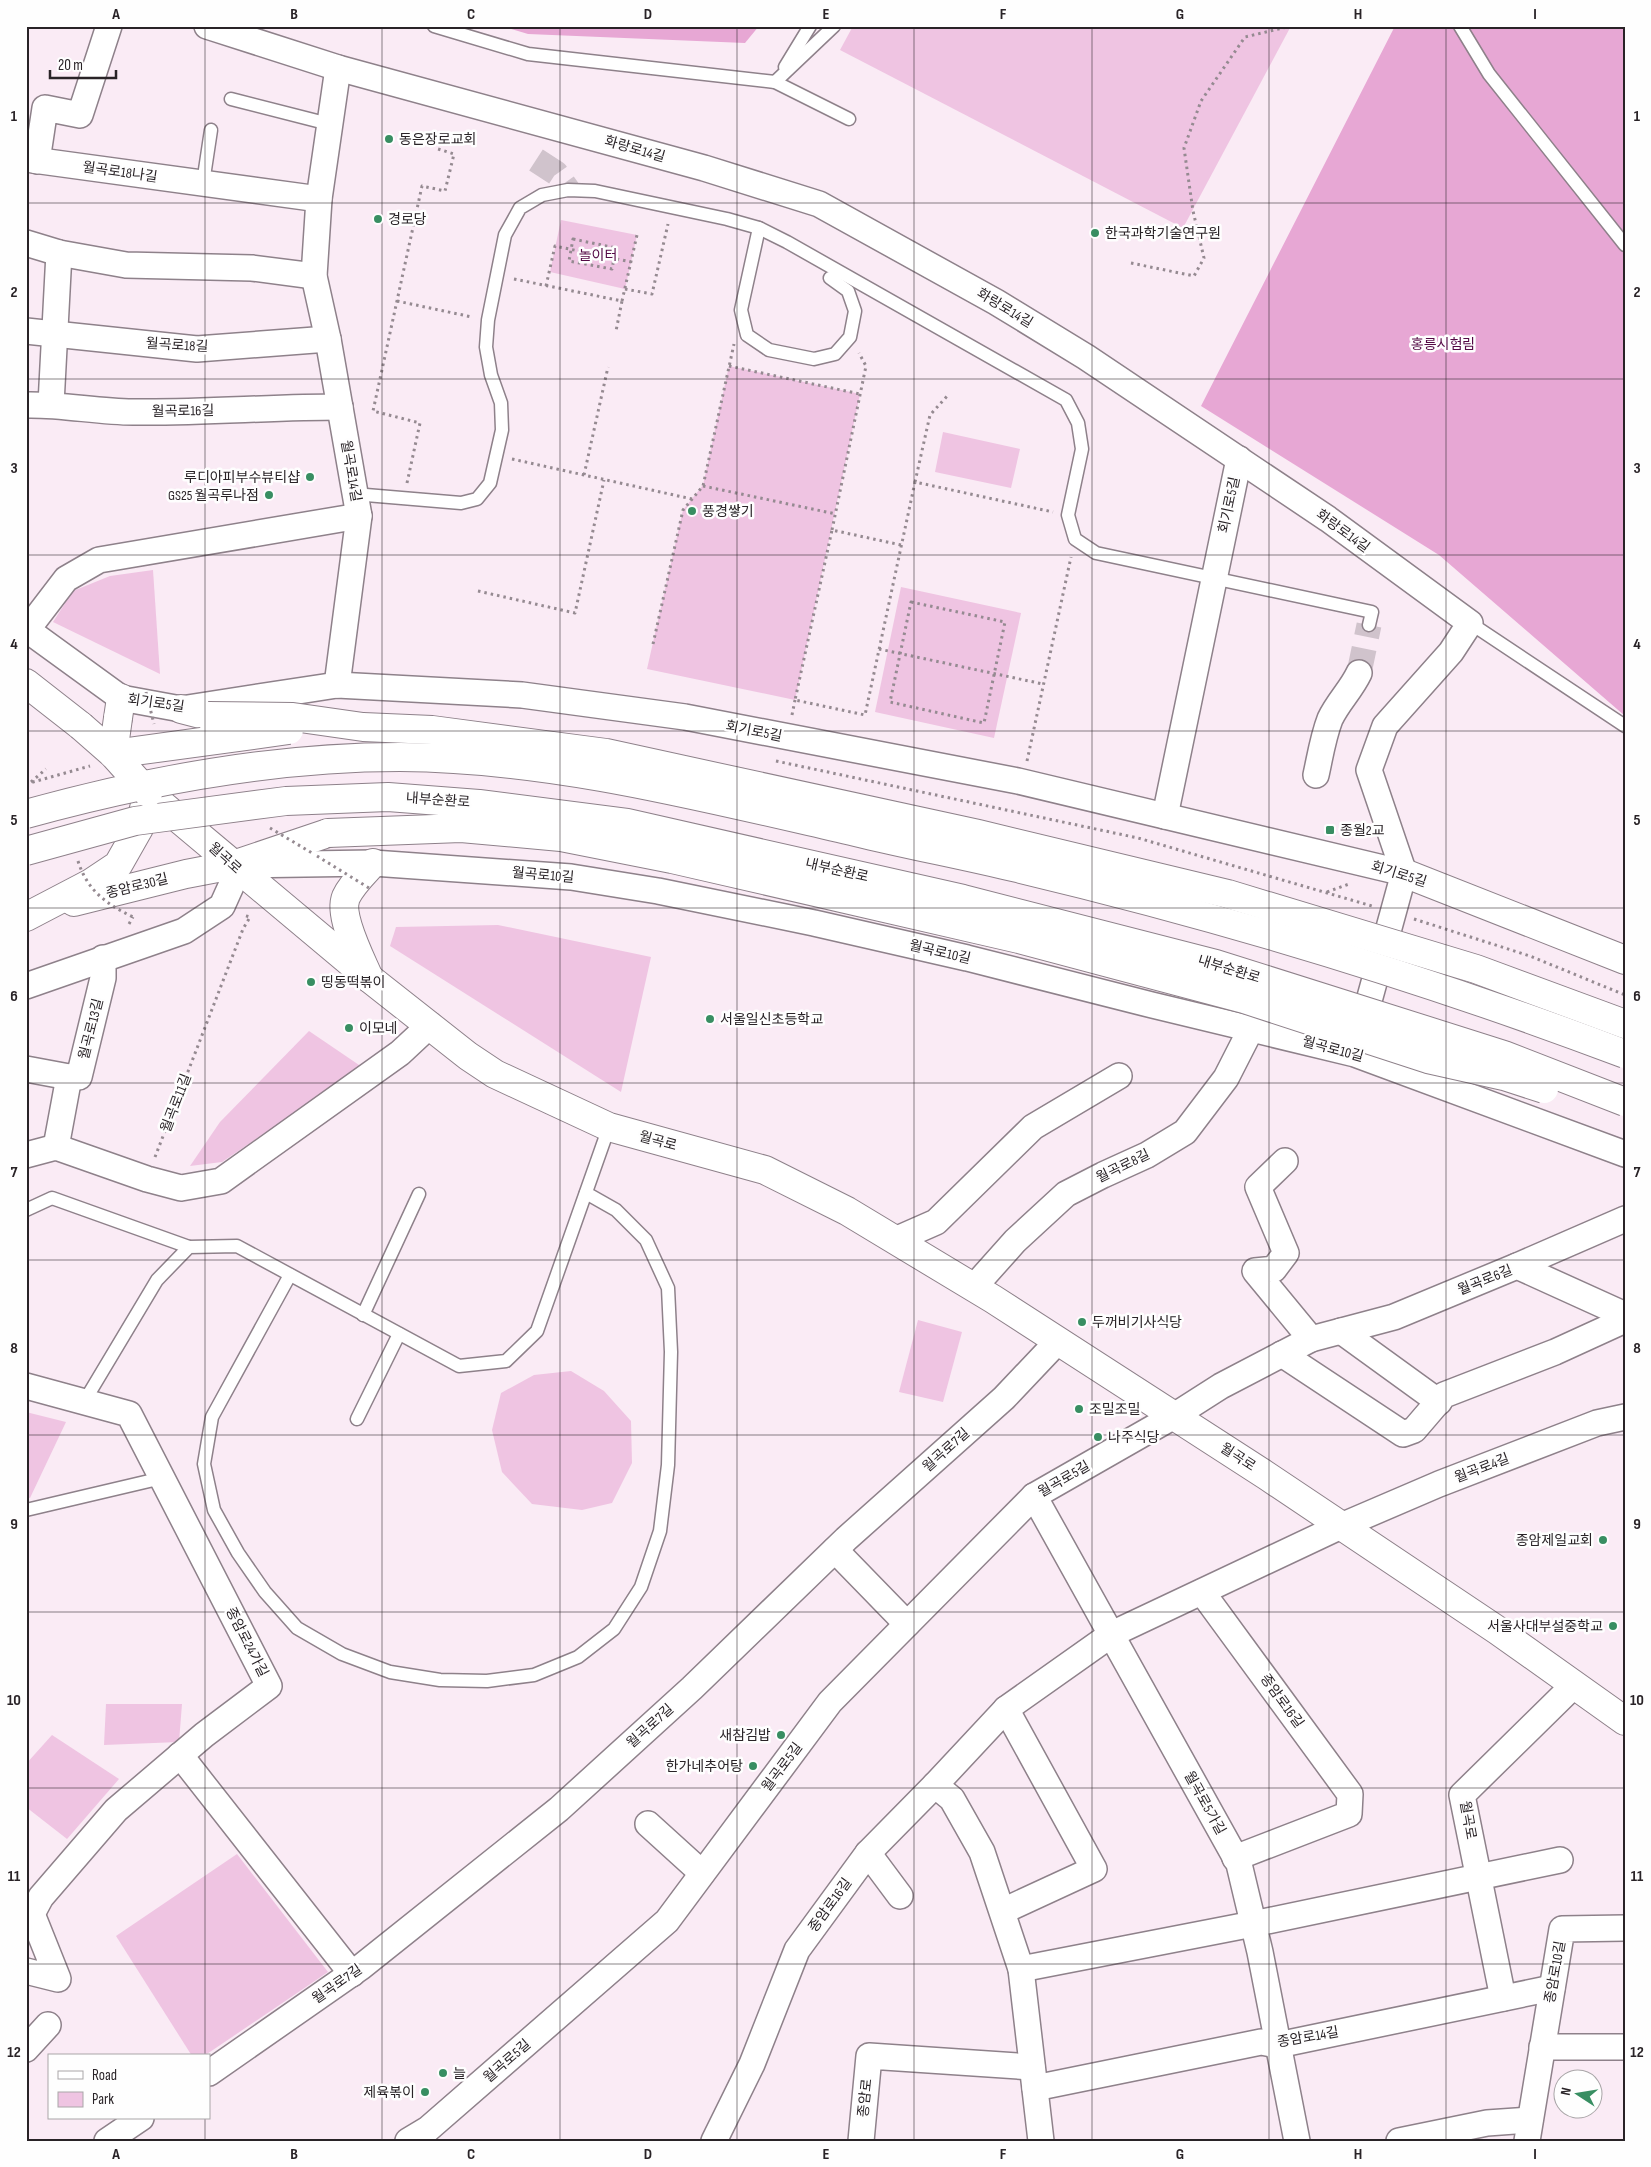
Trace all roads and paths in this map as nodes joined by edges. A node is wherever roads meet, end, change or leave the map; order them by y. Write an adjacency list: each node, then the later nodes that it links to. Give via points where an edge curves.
1 (109, 26): 15 (street, 월곡로18나길, via 80,115 46,108)
2 (207, 26): 8 (street, 화랑로14길)
3 (434, 26): 9 (lane, via 528,54)
4 (810, 26): 9 (lane)
5 (834, 26): 9 (lane)
6 (1291, 26): 26 (path, via 1245,37 1201,101 1184,148 1192,211 1204,258 1194,276)
7 (1460, 26): 22 (lane, via 1489,74)
8 (338, 68): 12 (street, 월곡로14길); 49 (street, 화랑로14길, via 704,168 819,204 996,302 1086,357)
9 (776, 82): 11 (lane)
10 (231, 99): 12 (lane)
11 (849, 119)
12 (330, 124): 17 (street, 월곡로14길)
13 (211, 130): 16 (lane)
14 (435, 148): 32 (path, via 454,154 444,190 422,186)
15 (32, 160): 16 (street, 월곡로18나길)
16 (204, 183): 17 (street, 월곡로18나길)
17 (319, 199): 27 (street, 월곡로14길)
18 (672, 207): 19 (lane); 28 (lane, via 595,191 568,190 542,195 520,208 505,235); 31 (path, via 652,294)
19 (759, 228): 34 (lane); 58 (lane, via 1066,400 1078,423 1082,449)
20 (637, 235): 25 (path)
21 (26, 242): 23 (street)
22 (1625, 245)
23 (60, 253): 27 (street, via 126,264 252,268); 38 (street)
24 (569, 261): 24 (path, via 612,269 616,248 573,239)
25 (631, 262): 30 (path, via 555,246); 31 (path)
26 (1131, 263)
27 (314, 276): 40 (street, 월곡로14길)
28 (496, 276): 30 (path); 35 (lane)
29 (830, 278): 39 (lane, via 848,291 855,311)
30 (546, 286): 33 (path)
31 (625, 289): 33 (path)
32 (397, 300): 35 (path); 54 (path, via 373,412 420,423)
33 (622, 301): 37 (path)
34 (741, 310): 39 (lane, via 747,335 769,350 814,359 835,354); 41 (path)
35 (488, 320): 48 (lane, via 486,347 491,375 502,404 502,430)
36 (26, 330): 38 (street, 월곡로18길)
37 (616, 331)
38 (55, 334): 40 (street, 월곡로18길, via 197,349); 45 (street)
39 (850, 337): 43 (path, via 866,366)
40 (328, 339): 47 (street, 월곡로14길)
41 (729, 366): 43 (path); 53 (path)
42 (608, 367): 50 (path)
43 (860, 394): 57 (path)
44 (949, 394): 52 (path, via 930,415)
45 (51, 404): 46 (street, 월곡로16길); 47 (street, 월곡로16길, via 119,412)
46 (26, 405)
47 (340, 407): 56 (street, 월곡로14길)
48 (496, 455): 50 (path); 54 (lane, via 490,483 477,499 461,503)
49 (1239, 459): 62 (street, 회기로5길); 64 (street, 화랑로14길, via 1328,519)
50 (584, 475): 51 (path)
51 (604, 480): 55 (path); 63 (path, via 575,613)
52 (915, 482): 58 (path); 61 (path)
53 (703, 486): 55 (path); 57 (path)
54 (404, 498): 56 (lane)
55 (692, 500): 67 (path, via 683,510)
56 (357, 505): 66 (street, 월곡로14길, via 99,560 66,579); 74 (street)
57 (836, 514): 59 (path)
58 (1068, 515): 60 (lane)
59 (832, 530): 61 (path); 68 (path, via 795,700 865,715)
60 (1075, 540): 62 (lane, via 1096,552); 73 (path)
61 (901, 545): 68 (path)
62 (1214, 577): 65 (lane, via 1372,612); 86 (street, 회기로5길)
63 (478, 591)
64 (1470, 623): 77 (lane); 90 (street, via 1451,652 1385,726 1369,770)
65 (1369, 625)
66 (26, 630): 75 (street, 회기로5길)
67 (653, 644)
68 (879, 649): 69 (path)
69 (900, 653): 71 (path); 71 (path, via 890,702 984,723); 71 (path, via 911,602 1005,622)
70 (1359, 673): 81 (street, via 1331,719)
71 (995, 674): 73 (path)
72 (26, 683): 79 (main road, 월곡로, bridge)
73 (1044, 684): 83 (path)
74 (337, 685): 76 (street, 회기로5길); 83 (street, 회기로5길, via 522,695 685,717)
75 (119, 708): 76 (street, 회기로5길); 79 (main road, bridge)
76 (182, 709): 78 (main road, bridge, via 208,716 292,717)
77 (1625, 726)
78 (363, 727): 79 (main road, bridge, via 298,729); 97 (main road, bridge, via 432,730 606,753 1137,871 1228,894 1448,960)
79 (113, 754): 84 (main road, 월곡로, bridge)
80 (46, 769): 82 (path)
81 (1316, 775)
82 (31, 783)
83 (1022, 783): 86 (street, 회기로5길)
84 (148, 793): 89 (main road, 월곡로, bridge); 91 (main road, 종암로30길, via 139,828 118,865)
85 (26, 814): 101 (main road, bridge, via 135,785 276,763 402,757 496,762 549,769 634,783 1017,868 1127,896 1347,960 1558,1028)
86 (1164, 816): 90 (street, 회기로5길)
87 (26, 851): 105 (main road, 내부순환로, bridge, via 135,821 304,800 397,797 627,823 962,899 1216,964 1504,1055)
88 (373, 863): 89 (street, 월곡로10길); 95 (main road, via 347,895 344,907); 99 (street, 월곡로10길, via 571,877 658,891 966,958)
89 (233, 865): 91 (main road, 종암로30길); 93 (street, via 231,886 222,906 184,931); 95 (main road, 월곡로); 106 (main road, 종암로30길, bridge, via 328,833 461,828 561,837 672,859 1019,939 1244,999 1428,1059 1504,1076)
90 (1404, 873): 94 (main road, 회기로5길); 100 (street)
91 (34, 913)
92 (243, 914): 112 (path, 월곡로11길, via 250,917)
93 (102, 958): 96 (street); 104 (street, 월곡로13길, via 103,978 79,1077)
94 (1625, 960)
95 (369, 978): 98 (main road, 월곡로)
96 (26, 986)
97 (1625, 1024)
98 (430, 1025): 107 (main road, 월곡로, via 495,1074); 112 (street, via 400,1053 221,1181 181,1188)
99 (1251, 1029): 100 (street, 월곡로10길); 121 (street, 월곡로8길, via 1226,1078 1185,1132 1147,1155 1066,1194 1015,1241)
100 (1355, 1054): 109 (street, 월곡로10길)
101 (1625, 1054)
102 (26, 1069): 104 (street)
103 (1119, 1076): 117 (street, via 1033,1127 936,1222)
104 (69, 1077): 108 (street)
105 (1625, 1102)
106 (1625, 1114)
107 (609, 1127): 113 (lane); 117 (main road, 월곡로, via 765,1170 847,1211)
108 (56, 1147): 110 (street); 112 (street)
109 (1625, 1154)
110 (26, 1155)
111 (1285, 1160): 127 (street, via 1258,1187 1286,1252 1274,1269 1255,1271)
112 (147, 1179)
113 (586, 1193): 120 (lane, via 616,1210 646,1240 668,1288 671,1352 668,1465 660,1531 641,1587 614,1629 578,1657 534,1675 487,1681 440,1680 390,1672 342,1654 297,1628 265,1592 238,1553 214,1510 204,1464 212,1417); 126 (lane, via 537,1331 506,1361 459,1366)
114 (419, 1194): 122 (lane)
115 (26, 1210): 118 (lane, via 52,1198)
116 (1625, 1219): 119 (street)
117 (895, 1240): 121 (main road, 월곡로)
118 (190, 1247): 120 (lane, via 237,1246); 131 (lane, via 157,1280)
119 (1517, 1266): 123 (street, 월곡로6길); 125 (street, 월곡로6길, via 1394,1317)
120 (290, 1275): 122 (lane)
121 (974, 1287): 128 (main road, 월곡로)
122 (363, 1314): 126 (lane)
123 (1625, 1315)
124 (1625, 1320): 132 (street, via 1555,1352 1444,1395)
125 (1340, 1331): 127 (street, 월곡로6길); 132 (street)
126 (399, 1334): 135 (lane)
127 (1311, 1339): 129 (street, 월곡로6길)
128 (1058, 1341): 133 (main road, 월곡로); 140 (street, 월곡로7길, via 1004,1398)
129 (1282, 1354): 132 (street, via 1403,1434 1414,1430); 133 (street, 월곡로6길, via 1221,1386)
130 (26, 1386): 131 (street, 종암로24가길)
131 (84, 1402): 136 (street, 종암로24가길, via 129,1414)
132 (1438, 1402)
133 (1174, 1416): 137 (street, 월곡로5길); 139 (main road, 월곡로)
134 (1625, 1417): 139 (street, 월곡로4길, via 1597,1423)
135 (357, 1419)
136 (162, 1478): 138 (lane); 147 (street, 종암로24가길, via 269,1686)
137 (1034, 1496): 142 (street, 월곡로5길); 143 (street, 월곡로5가길)
138 (26, 1510)
139 (1341, 1526): 141 (street, 종암로16길); 144 (main road, 월곡로)
140 (835, 1550): 142 (street); 162 (street, 월곡로7길, via 692,1688 559,1808)
141 (1202, 1592): 143 (street, 종암로16길); 151 (street, 종암로16길, via 1350,1794 1350,1814)
142 (907, 1624): 153 (street, 월곡로5길, via 830,1702)
143 (1112, 1634): 145 (street, 종암로16길); 151 (street, 월곡로5가길)
144 (1574, 1685): 146 (main road, 월곡로); 154 (street, 월곡로, via 1462,1795)
145 (1006, 1709): 148 (street, 종암로16길); 156 (street, via 1094,1869)
146 (1625, 1721)
147 (180, 1756): 157 (street, 종암로24가길, via 116,1810 41,1897); 162 (street)
148 (935, 1785): 150 (street, 종암로16길); 156 (street, via 952,1799 982,1852)
149 (648, 1824): 153 (street)
150 (868, 1853): 155 (street); 177 (street, 종암로16길, via 797,1950 752,2064)
151 (1235, 1858): 158 (street, 월곡로5가길)
152 (1560, 1860): 154 (street)
153 (702, 1873): 176 (street, 월곡로5길, via 667,1921 428,2129)
154 (1478, 1877): 158 (street); 164 (street, 월곡로)
155 (900, 1896)
156 (1003, 1911): 160 (street)
157 (29, 1919): 161 (street, via 58,1980)
158 (1253, 1924): 160 (street); 166 (street, 월곡로5가길)
159 (1625, 1928): 163 (street, 종암로10길, via 1562,1929)
160 (1021, 1969): 172 (street)
161 (26, 1971)
162 (352, 1974): 171 (street, 월곡로7길)
163 (1552, 1988): 164 (street, 종암로14길); 167 (street, 종암로10길)
164 (1503, 1998): 166 (street, 종암로14길)
165 (48, 2025): 169 (street)
166 (1278, 2045): 172 (street, 종암로14길, via 1261,2042); 180 (street, 월곡로5가길)
167 (1542, 2047): 168 (street); 174 (street, 종암로10길)
168 (1625, 2047)
169 (26, 2049)
170 (869, 2056): 172 (street, 종암로14길); 178 (street, 종암로)
171 (210, 2072)
172 (1034, 2077): 179 (street)
173 (138, 2120): 175 (street)
174 (1528, 2130): 181 (street, via 1487,2123)
175 (107, 2141)
176 (408, 2141)
177 (714, 2141)
178 (861, 2141)
179 (1041, 2141)
180 (1297, 2141)
181 (1399, 2141)

